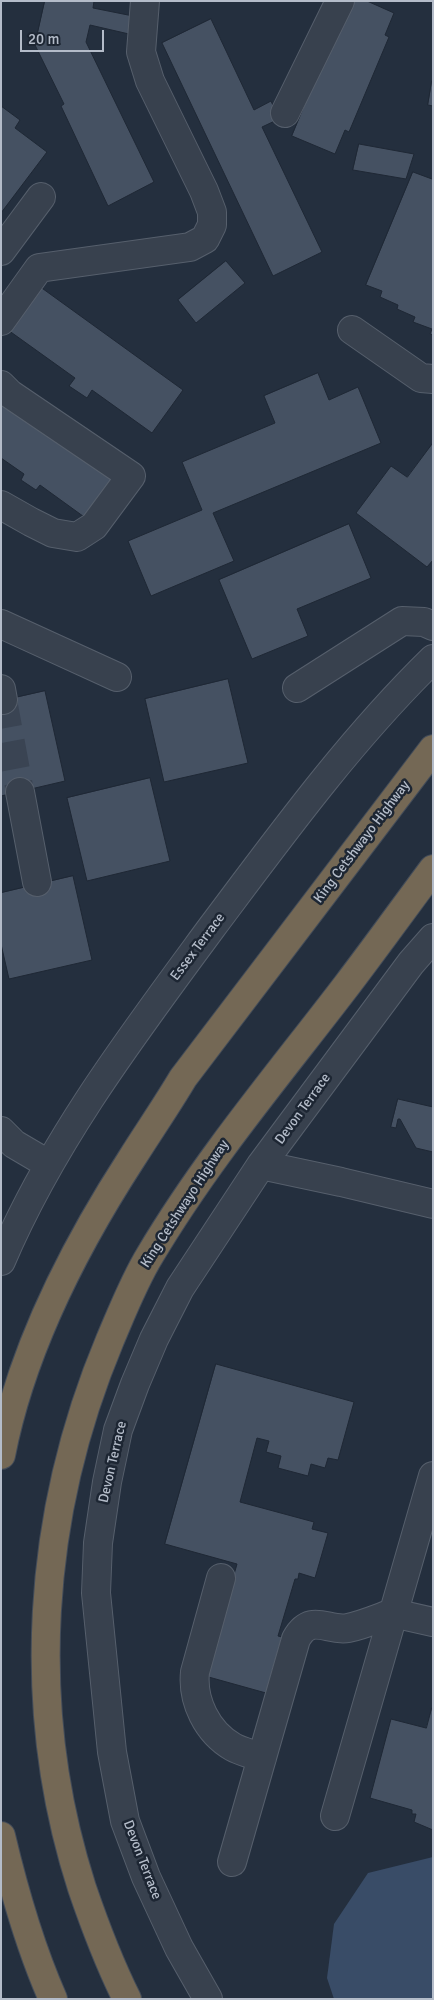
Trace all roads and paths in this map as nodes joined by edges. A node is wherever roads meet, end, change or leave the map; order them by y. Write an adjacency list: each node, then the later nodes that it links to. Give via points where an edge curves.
1 (145, 1): 6 (street, via 140,52 150,81 207,198 212,224 205,239 190,247 39,268)
2 (340, 1): 3 (street)
3 (285, 113)
4 (41, 197): 5 (street)
5 (1, 251)
6 (1, 321)
7 (352, 330): 8 (street, via 421,378)
8 (433, 379)
9 (1, 385): 10 (street, via 131,476 94,526 77,537 53,533)
10 (1, 505)
11 (1, 624): 14 (street)
12 (433, 626): 15 (street, via 424,622 402,621)
13 (433, 659): 22 (street, Essex Terrace, via 358,738 246,882 130,1038)
14 (117, 677)
15 (297, 688)
16 (433, 748): 26 (highway, King Cetshwayo Highway, via 183,1078)
17 (20, 792): 19 (street)
18 (433, 869): 37 (highway, King Cetshwayo Highway, via 223,1144 148,1257 103,1356 78,1428 59,1503 49,1573 44,1649 48,1723 58,1800 75,1864 106,1954)
19 (36, 882)
20 (433, 938): 23 (street, Devon Terrace, via 411,963)
21 (1, 1131): 22 (street, via 14,1144)
22 (48, 1164): 25 (street, Essex Terrace)
23 (261, 1166): 24 (street); 39 (street, Devon Terrace, via 180,1288 154,1339 118,1430 98,1542 96,1593 112,1752 125,1821 154,1895)
24 (433, 1204)
25 (1, 1261)
26 (70, 1264): 27 (highway, via 29,1325); 28 (highway, King Cetshwayo Highway, via 30,1356)
27 (1, 1390)
28 (1, 1455)
29 (433, 1476): 31 (street)
30 (221, 1578): 33 (street, via 195,1672 195,1697 223,1740)
31 (393, 1613): 32 (street); 33 (street, via 347,1629 320,1624 300,1630); 34 (street)
32 (433, 1622)
33 (262, 1758): 36 (street)
34 (335, 1816)
35 (1, 1836): 38 (highway, via 38,1965)
36 (232, 1862)
37 (127, 1996)
38 (53, 1999)
39 (208, 1999)

